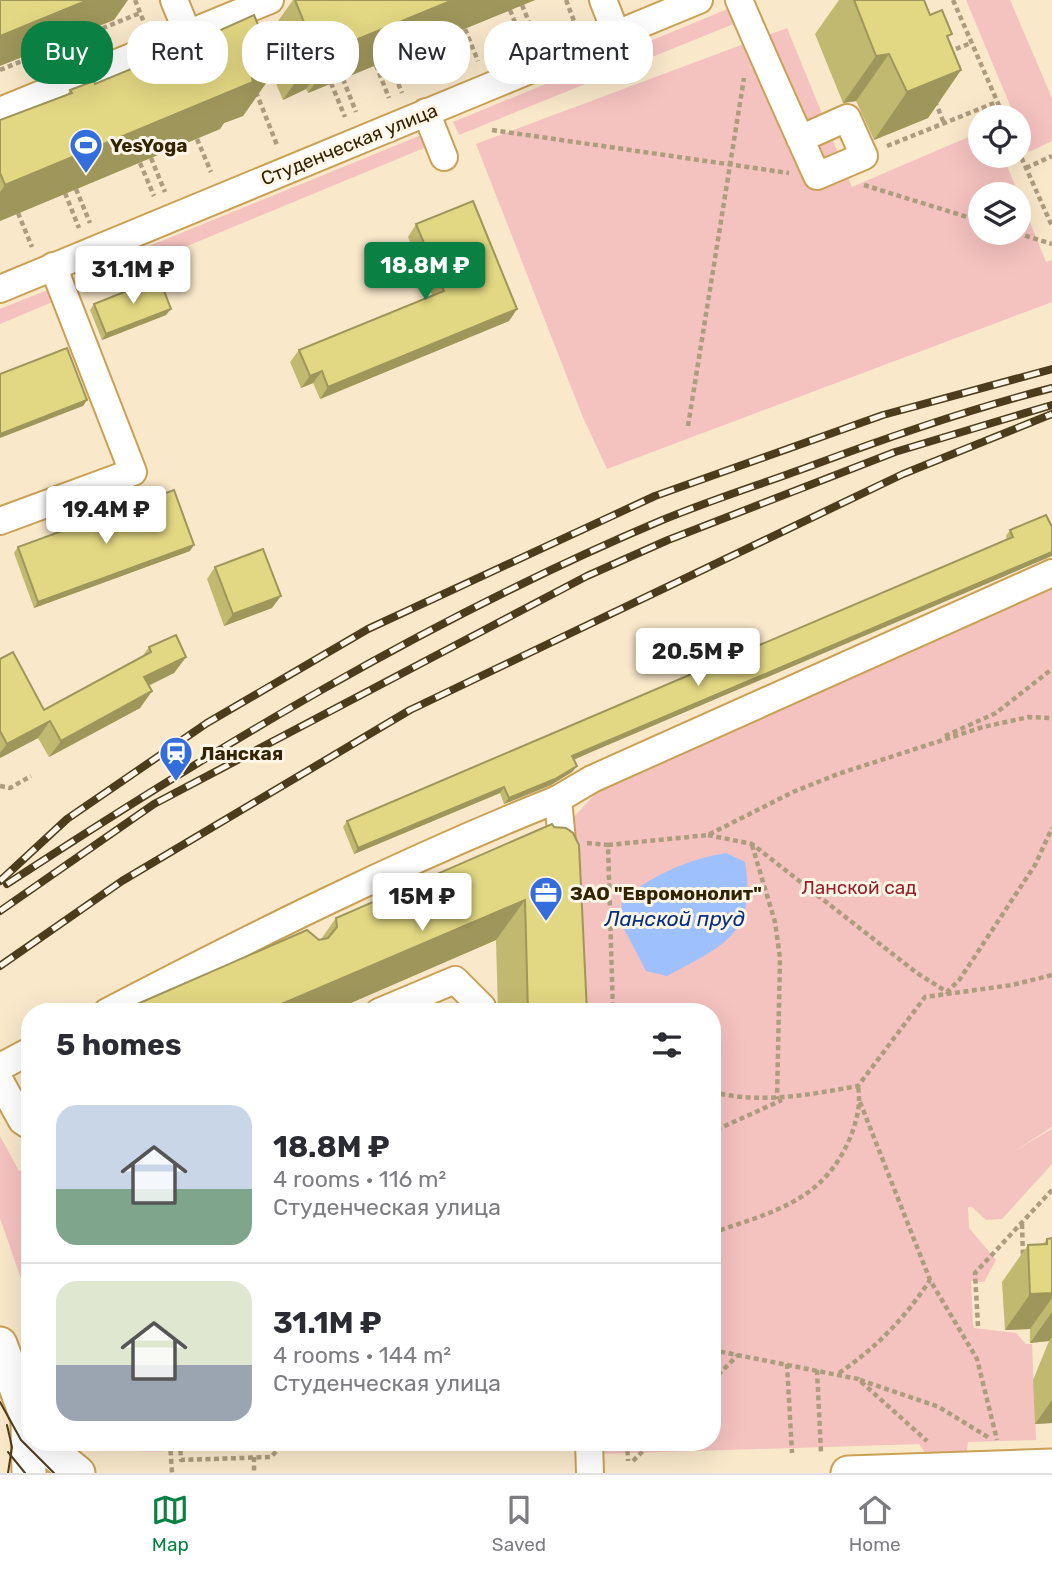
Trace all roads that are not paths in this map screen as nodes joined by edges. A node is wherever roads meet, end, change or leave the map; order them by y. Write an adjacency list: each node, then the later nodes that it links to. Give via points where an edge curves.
1 (174, 0): 6 (street)
2 (270, 0): 7 (street)
3 (603, 0): 8 (street)
4 (699, 0): 9 (street, Студенческая улица)
5 (739, 0): 14 (street)
6 (183, 21)
7 (219, 21)
8 (611, 21)
9 (646, 21)
10 (127, 59): 12 (street)
11 (493, 84): 13 (street, Студенческая улица)
12 (0, 111)
13 (426, 112): 15 (street); 16 (street, Студенческая улица)
14 (800, 139): 14 (street, via 821,175 864,156 847,118)
15 (444, 157)
16 (53, 266): 17 (street, Студенческая улица); 18 (street, via 133,472)
17 (0, 289)
18 (0, 521)
19 (1052, 573): 20 (street, via 592,779)
20 (558, 799): 21 (street); 22 (street)
21 (566, 885)
22 (276, 925): 23 (street); 24 (street)
23 (286, 949)
24 (124, 1003)
25 (401, 1003): 26 (street, via 454,981)
26 (474, 1003)
27 (21, 1056): 28 (street)
28 (0, 1067)
29 (0, 1081): 30 (street)
30 (21, 1119)
31 (18, 1329): 32 (main road)
32 (21, 1349)
33 (31, 1451): 37 (main road)
34 (55, 1451): 38 (main road)
35 (589, 1451): 39 (street)
36 (1052, 1466): 40 (main road)
37 (29, 1473)
38 (78, 1473)
39 (590, 1473)
40 (848, 1473)

